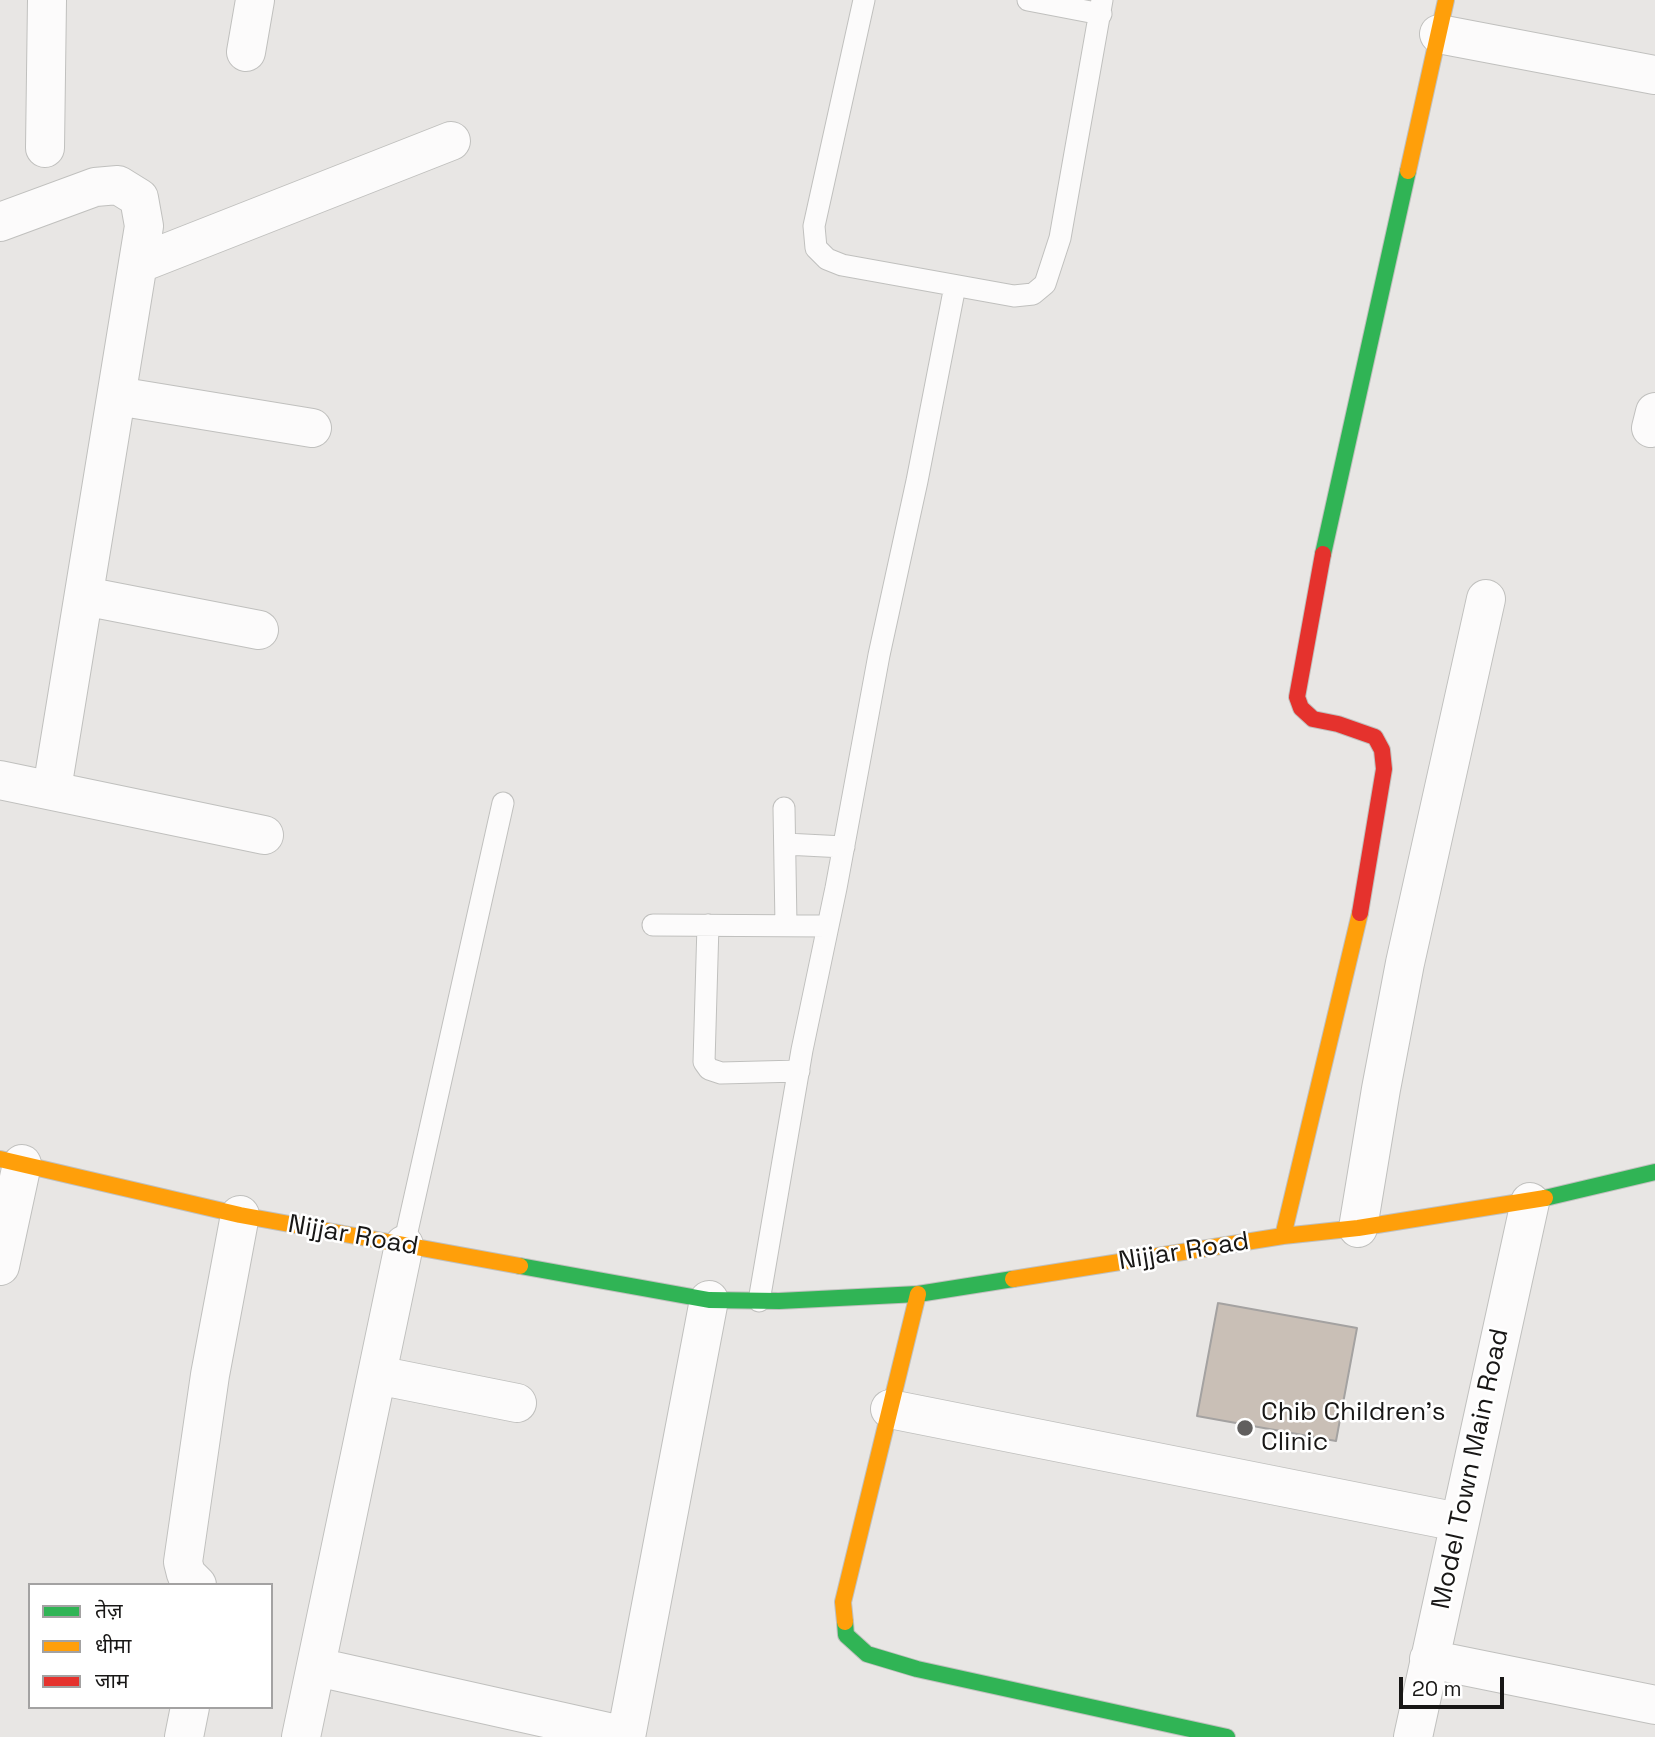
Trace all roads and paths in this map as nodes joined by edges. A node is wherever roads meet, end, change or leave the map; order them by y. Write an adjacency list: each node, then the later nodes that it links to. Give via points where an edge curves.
1 (47, 0): 10 (street)
2 (255, 0): 7 (street)
3 (864, 0): 13 (lane, via 814,226 816,248 842,265)
4 (1028, 0): 5 (lane)
5 (1102, 7): 13 (lane, via 1060,238 1045,284 1033,294 1014,296)
6 (1443, 17): 8 (street); 36 (street, via 1328,524 1297,697 1313,719 1375,737 1384,769 1356,936)
7 (246, 52)
8 (1655, 75)
9 (451, 141): 12 (street)
10 (45, 148)
11 (0, 222): 12 (street, via 94,187 118,185 139,198 144,226)
12 (138, 264): 14 (street)
13 (955, 286): 25 (lane)
14 (117, 396): 15 (street); 16 (street)
15 (312, 428)
16 (84, 596): 18 (street); 20 (street)
17 (1486, 599): 35 (street, via 1405,963)
18 (259, 630)
19 (0, 779): 20 (street)
20 (52, 789): 23 (street)
21 (503, 803): 37 (lane)
22 (784, 808): 24 (lane)
23 (264, 835)
24 (785, 844): 25 (lane); 28 (lane)
25 (844, 847): 29 (lane)
26 (653, 925): 27 (lane)
27 (708, 925): 28 (lane); 30 (lane, via 704,1062 721,1073)
28 (786, 925): 29 (lane)
29 (828, 926): 30 (lane)
30 (799, 1071): 41 (lane)
31 (11, 1162): 34 (street, Nijjar Road); 38 (street)
32 (1653, 1165): 33 (street, Nijjar Road)
33 (1530, 1202): 35 (street, Nijjar Road); 45 (street, Model Town Main Road)
34 (240, 1215): 37 (street, Nijjar Road); 46 (street, via 184,1552 186,1574)
35 (1358, 1228): 36 (street, Nijjar Road)
36 (1283, 1236): 39 (street, Nijjar Road)
37 (404, 1245): 40 (street, Nijjar Road); 42 (street)
38 (0, 1266)
39 (918, 1294): 41 (street, Nijjar Road); 44 (street)
40 (709, 1300): 41 (street, Nijjar Road); 53 (street)
41 (759, 1301)
42 (377, 1374): 43 (street); 48 (street)
43 (517, 1403)
44 (890, 1409): 45 (street); 54 (street, via 843,1602 846,1634 867,1654 917,1670)
45 (1458, 1522): 47 (street, Model Town Main Road)
46 (195, 1583)
47 (1429, 1659): 49 (street); 55 (street, Model Town Main Road)
48 (317, 1667): 52 (street); 53 (street)
49 (1655, 1705)
50 (190, 1709): 51 (street)
51 (184, 1737)
52 (301, 1737)
53 (626, 1737)
54 (1227, 1737)
55 (1413, 1737)

